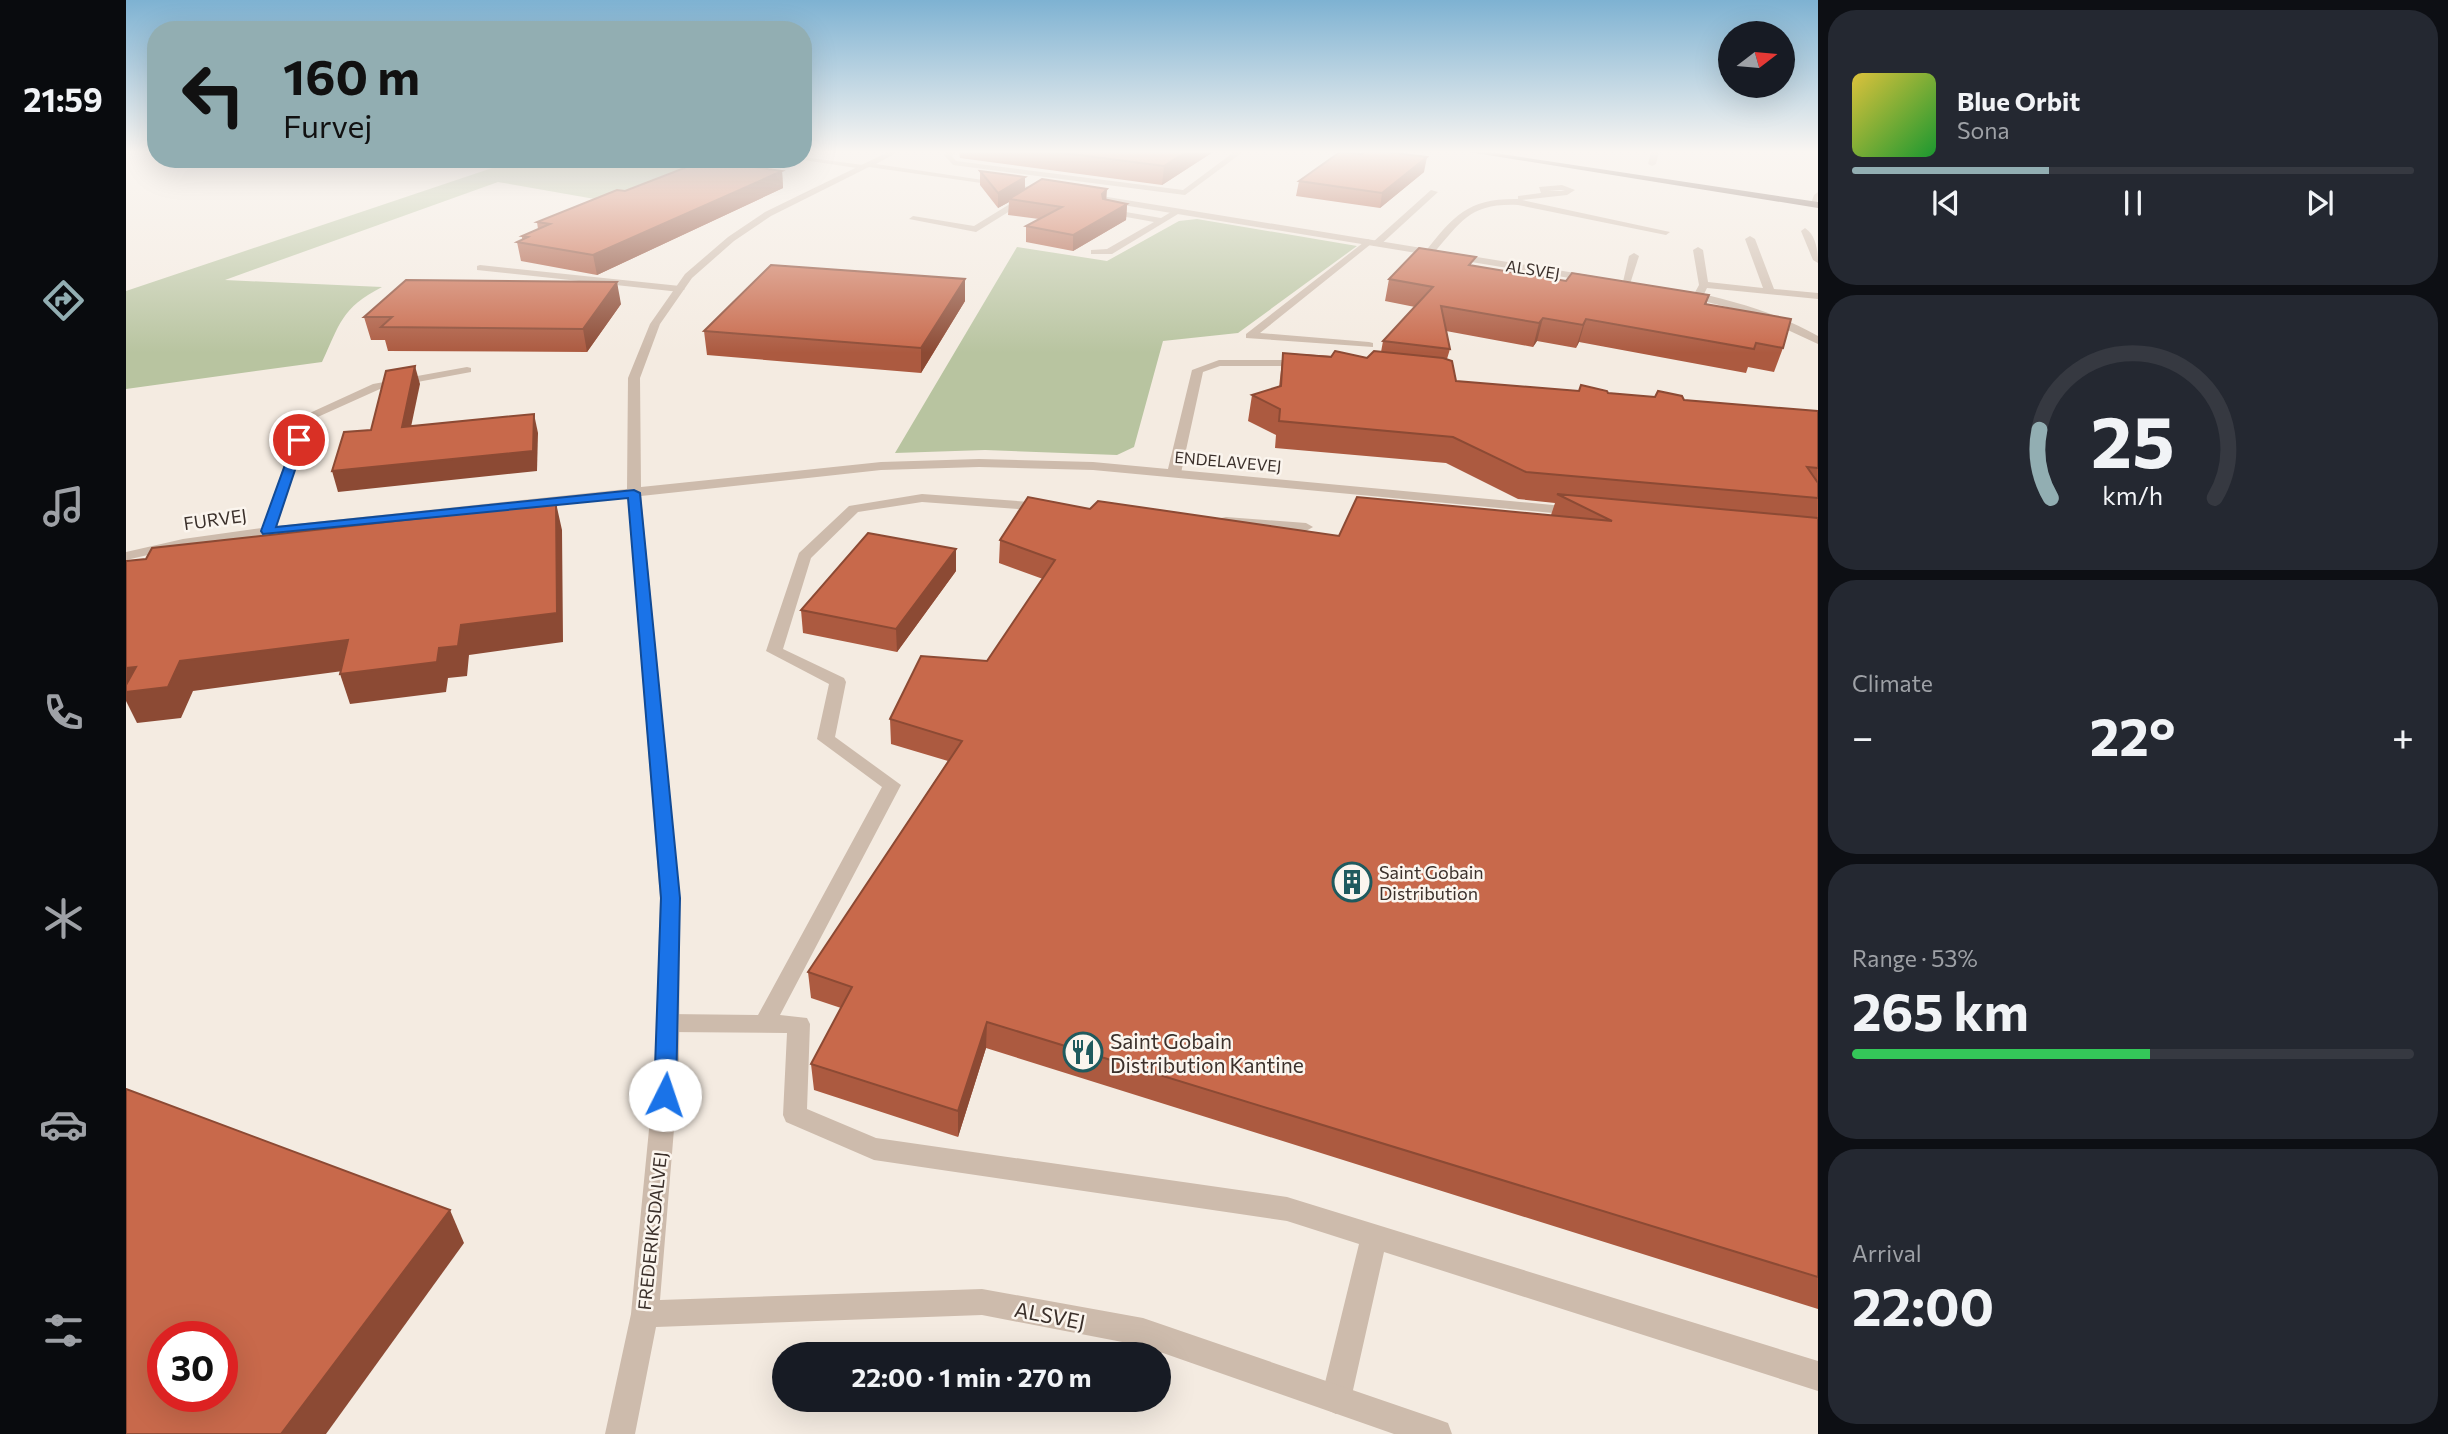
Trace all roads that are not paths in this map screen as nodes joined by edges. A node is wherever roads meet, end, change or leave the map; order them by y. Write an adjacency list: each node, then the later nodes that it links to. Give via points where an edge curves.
1 (761, 219): 26 (street, FREDERIKSDALVEJ, via 688,276)
2 (914, 219): 3 (street, via 976,229)
3 (992, 219)
4 (1151, 219): 10 (street)
5 (1166, 219): 10 (street)
6 (1227, 219): 14 (street, ALSVEJ)
7 (1401, 219): 14 (street)
8 (1459, 219): 16 (street)
9 (1599, 219): 11 (street)
10 (1162, 221): 17 (street, via 1109,252)
11 (1666, 232)
12 (1805, 232): 19 (street)
13 (1750, 239): 28 (street)
14 (1372, 243): 16 (street, ALSVEJ); 32 (street, via 1250,335)
15 (1698, 250): 24 (street)
16 (1430, 252): 21 (street, ALSVEJ)
17 (1094, 253)
18 (1634, 256): 23 (street)
19 (1818, 260)
20 (480, 268): 26 (street)
21 (1599, 280)
22 (1612, 282): 23 (street)
23 (1625, 284): 25 (street)
24 (1703, 285): 28 (street); 29 (street)
25 (1637, 286)
26 (680, 289): 36 (street, FREDERIKSDALVEJ, via 655,324 634,378)
27 (1674, 292): 29 (street)
28 (1770, 292): 30 (street)
29 (1698, 296): 31 (street, via 1762,314)
30 (1818, 296)
31 (1818, 341)
32 (1368, 345)
33 (1319, 365): 35 (street, via 1219,363 1198,370)
34 (467, 370): 41 (street, FURVEJ, via 377,386 307,417)
35 (1174, 473): 36 (street, ENDELAVEVEJ, via 979,463 893,466); 38 (street, ENDELAVEVEJ)
36 (634, 493): 41 (street, FURVEJ); 43 (street, FREDERIKSDALVEJ, via 670,898)
37 (1059, 508): 44 (street, via 922,498 854,509 804,556 774,651 838,682 827,739 892,785)
38 (1585, 512)
39 (1210, 520): 40 (street)
40 (1306, 527)
41 (268, 531): 42 (street, FURVEJ)
42 (126, 556)
43 (668, 1023): 44 (street); 46 (street, FREDERIKSDALVEJ)
44 (764, 1024): 45 (street, via 799,1024 795,1115 874,1149 1287,1209)
45 (1374, 1236): 47 (street); 48 (street)
46 (645, 1314): 48 (street, ALSVEJ, via 982,1302 1143,1332); 49 (street, FREDERIKSDALVEJ)
47 (1818, 1376)
48 (1336, 1399): 50 (street, ALSVEJ)
49 (620, 1434)
50 (1437, 1434)

